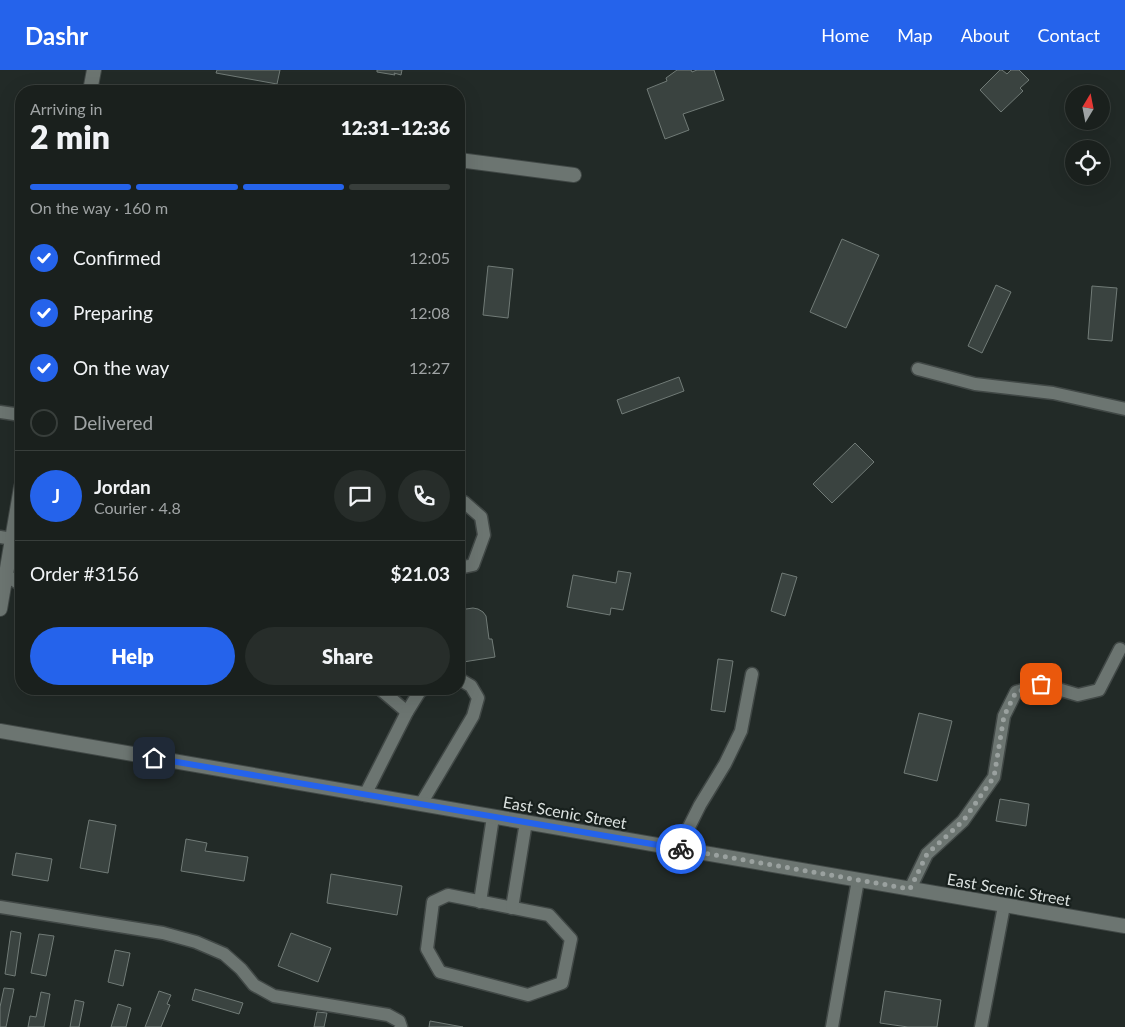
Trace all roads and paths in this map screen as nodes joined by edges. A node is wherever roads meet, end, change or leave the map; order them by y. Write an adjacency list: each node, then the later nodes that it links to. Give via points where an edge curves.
1 (94, 70): 2 (street)
2 (91, 85)
3 (465, 161): 4 (street)
4 (574, 175)
5 (918, 370): 6 (lane, via 975,384 1053,393)
6 (1125, 409)
7 (0, 412): 8 (lane)
8 (15, 415)
9 (465, 503): 12 (lane, via 481,517 484,535 473,565)
10 (15, 507): 11 (street)
11 (6, 538): 13 (street)
12 (465, 567)
13 (6, 575): 14 (lane); 15 (street)
14 (15, 581)
15 (0, 609)
16 (1120, 650): 29 (lane, via 1099,690 1078,696 1041,684 1016,692 1004,716 994,777 963,821 927,854)
17 (752, 674): 27 (lane, via 741,731)
18 (465, 682): 24 (lane, via 478,698 473,716)
19 (387, 695): 21 (lane)
20 (418, 695): 21 (lane)
21 (407, 712): 23 (lane)
22 (0, 732): 23 (street, East Scenic Street)
23 (365, 795): 24 (street, East Scenic Street)
24 (421, 804): 25 (street, East Scenic Street)
25 (493, 817): 26 (street, East Scenic Street); 30 (lane)
26 (526, 822): 27 (street, East Scenic Street); 33 (lane)
27 (678, 849): 28 (street, East Scenic Street)
28 (858, 880): 29 (street, East Scenic Street); 36 (lane)
29 (910, 889): 31 (street, East Scenic Street)
30 (480, 902): 33 (lane); 33 (lane, via 448,896 433,902 427,949 440,972 528,995 562,983 571,939 549,915)
31 (1004, 906): 34 (street, East Scenic Street); 37 (lane)
32 (0, 907): 35 (lane, via 163,933 196,942 224,954 254,985 274,996 388,1015 399,1021)
33 (512, 908)
34 (1125, 926)
35 (401, 1027)
36 (832, 1027)
37 (981, 1027)

